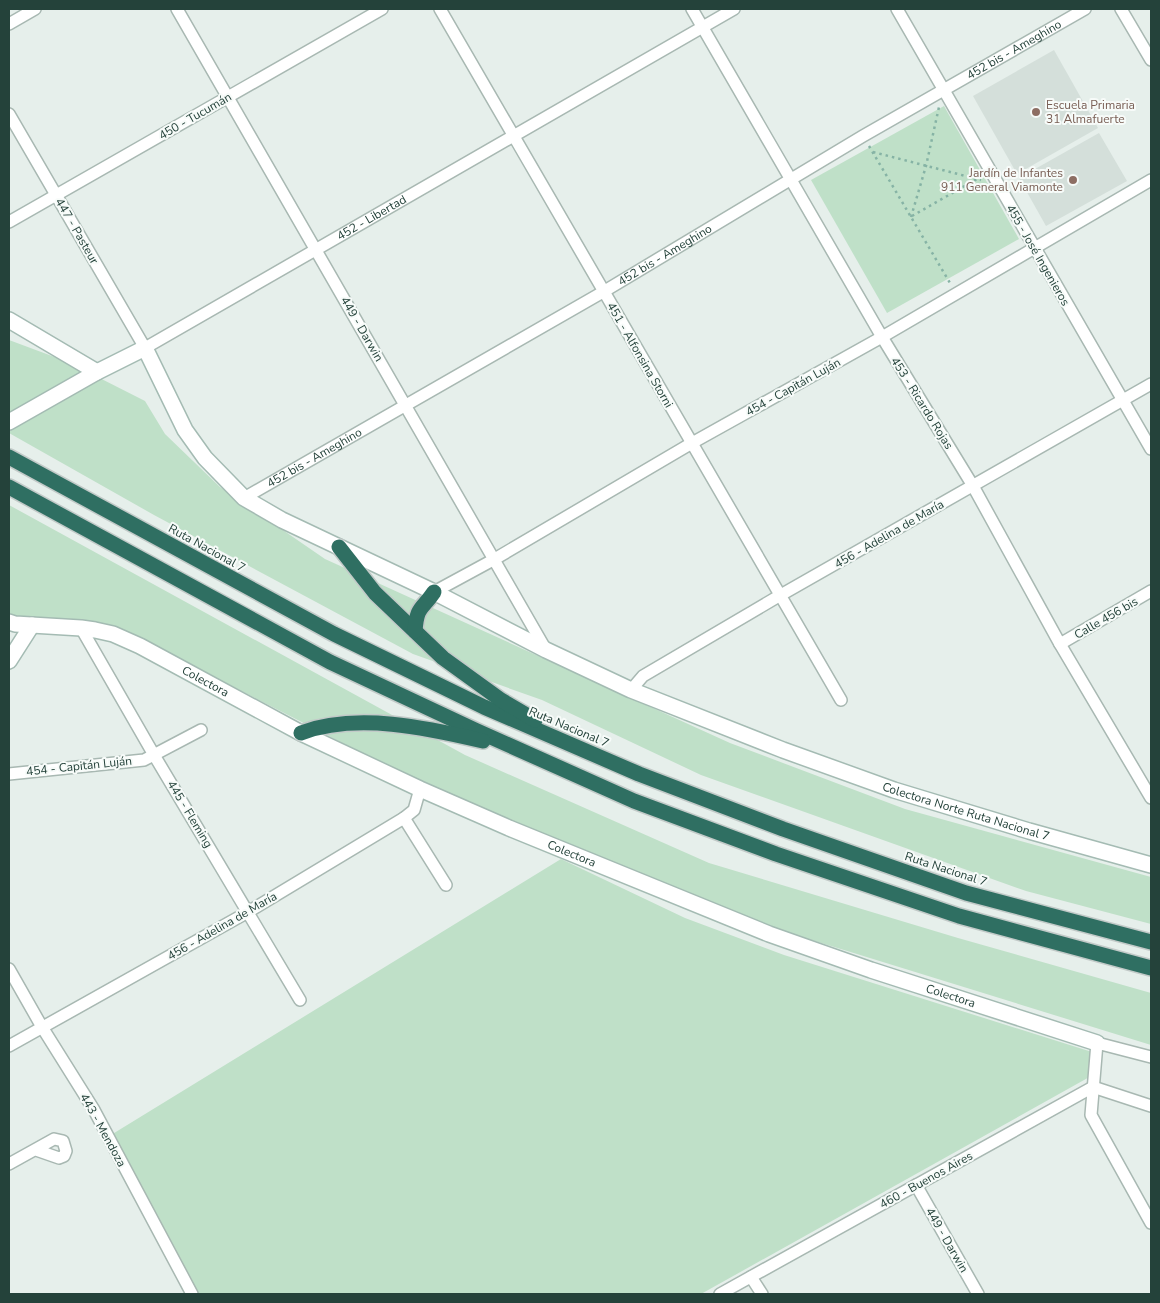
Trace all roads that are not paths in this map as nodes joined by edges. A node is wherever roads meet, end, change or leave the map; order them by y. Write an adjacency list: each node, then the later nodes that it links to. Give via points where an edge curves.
1 (35, 9): 10 (street)
2 (177, 9): 14 (street, 449 - Darwin)
3 (382, 9): 14 (street, 450 - Tucumán)
4 (440, 9): 16 (street, 451 - Alfonsina Storni)
5 (692, 9): 11 (street, 453 - Ricardo Rojas)
6 (734, 9): 11 (street, 452 - Libertad)
7 (897, 9): 13 (street, 455 - José Ingenieros)
8 (1085, 9): 13 (street, 452 bis - Ameghino)
9 (1121, 9): 12 (street)
10 (9, 24)
11 (703, 27): 16 (street, 452 - Libertad); 17 (street, 453 - Ricardo Rojas)
12 (1151, 60)
13 (943, 89): 17 (street, 452 bis - Ameghino); 21 (street, 455 - José Ingenieros)
14 (228, 97): 19 (street, 450 - Tucumán); 22 (street, 449 - Darwin)
15 (9, 114): 19 (street, 447 - Pasteur)
16 (513, 136): 22 (street, 452 - Libertad); 23 (street, 451 - Alfonsina Storni)
17 (791, 179): 23 (street, 452 bis - Ameghino); 25 (street, 453 - Ricardo Rojas)
18 (1151, 180): 21 (street, 454 - Capitán Luján)
19 (56, 196): 20 (street, 450 - Tucumán); 26 (street, 447 - Pasteur)
20 (9, 222)
21 (1034, 248): 25 (street, 454 - Capitán Luján); 29 (street, 455 - José Ingenieros)
22 (316, 250): 26 (street, 452 - Libertad); 30 (street, 449 - Darwin)
23 (603, 292): 30 (street, 452 bis - Ameghino); 32 (street, 451 - Alfonsina Storni)
24 (9, 320): 27 (street)
25 (882, 337): 32 (street, 454 - Capitán Luján); 35 (street, 453 - Ricardo Rojas)
26 (145, 348): 27 (street, 452 - Libertad); 37 (street, via 185,430 205,458)
27 (97, 372): 31 (street, 452 - Libertad)
28 (1151, 384): 29 (street, 456 - Adelina de María)
29 (1123, 400): 33 (street, 455 - José Ingenieros); 35 (street, 456 - Adelina de María)
30 (406, 405): 37 (street, 452 bis - Ameghino); 39 (street, 449 - Darwin)
31 (9, 422)
32 (692, 443): 39 (street, 454 - Capitán Luján); 42 (street, 451 - Alfonsina Storni)
33 (1151, 449)
34 (12, 459): 55 (highway, Ruta Nacional 7, via 334,634 484,707)
35 (973, 486): 42 (street, 456 - Adelina de María); 47 (street, 453 - Ricardo Rojas)
36 (9, 487): 54 (highway, via 330,662)
37 (244, 498): 38 (street)
38 (339, 547): 41 (street); 46 (highway, via 375,593)
39 (493, 560): 41 (street, 454 - Capitán Luján); 48 (street, 449 - Darwin)
40 (1151, 591): 47 (street, Calle 456 bis)
41 (434, 592): 46 (highway, via 419,610); 48 (street)
42 (779, 596): 50 (street, 456 - Adelina de María, via 643,676); 51 (street, 451 - Alfonsina Storni)
43 (9, 622): 44 (street, Colectora)
44 (32, 625): 45 (street, Colectora); 49 (street)
45 (81, 628): 53 (street, Colectora, via 113,634 140,646); 56 (street, 445 - Fleming)
46 (415, 631): 55 (highway, via 443,658 488,691)
47 (1060, 644): 59 (street, 453 - Ricardo Rojas)
48 (546, 650): 50 (street)
49 (9, 661)
50 (631, 690): 61 (street, Colectora Norte Ruta Nacional 7, via 894,790)
51 (841, 700)
52 (201, 730): 56 (street, 454 - Capitán Luján)
53 (302, 733): 54 (highway, via 328,725 371,722 448,733); 58 (street, Colectora)
54 (516, 749): 65 (highway, via 634,801 776,854 959,916)
55 (585, 751): 64 (highway, Ruta Nacional 7, via 784,829 966,893)
56 (154, 754): 57 (street, 454 - Capitán Luján, via 144,760); 63 (street, 445 - Fleming)
57 (9, 774)
58 (420, 790): 60 (street, 456 - Adelina de María, via 414,810); 69 (street, Colectora, via 769,934)
59 (1151, 798)
60 (404, 818): 62 (street); 63 (street, 456 - Adelina de María)
61 (1151, 865)
62 (446, 885)
63 (248, 912): 67 (street, 445 - Fleming); 68 (street, 456 - Adelina de María)
64 (1151, 942)
65 (1151, 968)
66 (9, 969): 68 (street, 443 - Mendoza)
67 (300, 1000)
68 (42, 1028): 70 (street, 456 - Adelina de María); 79 (street, 443 - Mendoza, via 94,1110)
69 (1097, 1043): 71 (street, Colectora); 72 (street)
70 (9, 1046)
71 (1151, 1058)
72 (1093, 1086): 73 (street); 76 (street, 460 - Buenos Aires); 77 (street, via 1091,1115)
73 (1151, 1106)
74 (36, 1150): 75 (street)
75 (9, 1164)
76 (916, 1185): 78 (street, 460 - Buenos Aires); 82 (street, 449 - Darwin)
77 (1151, 1223)
78 (751, 1277): 80 (street, 460 - Buenos Aires); 81 (street)
79 (192, 1294)
80 (720, 1294)
81 (762, 1294)
82 (978, 1294)

